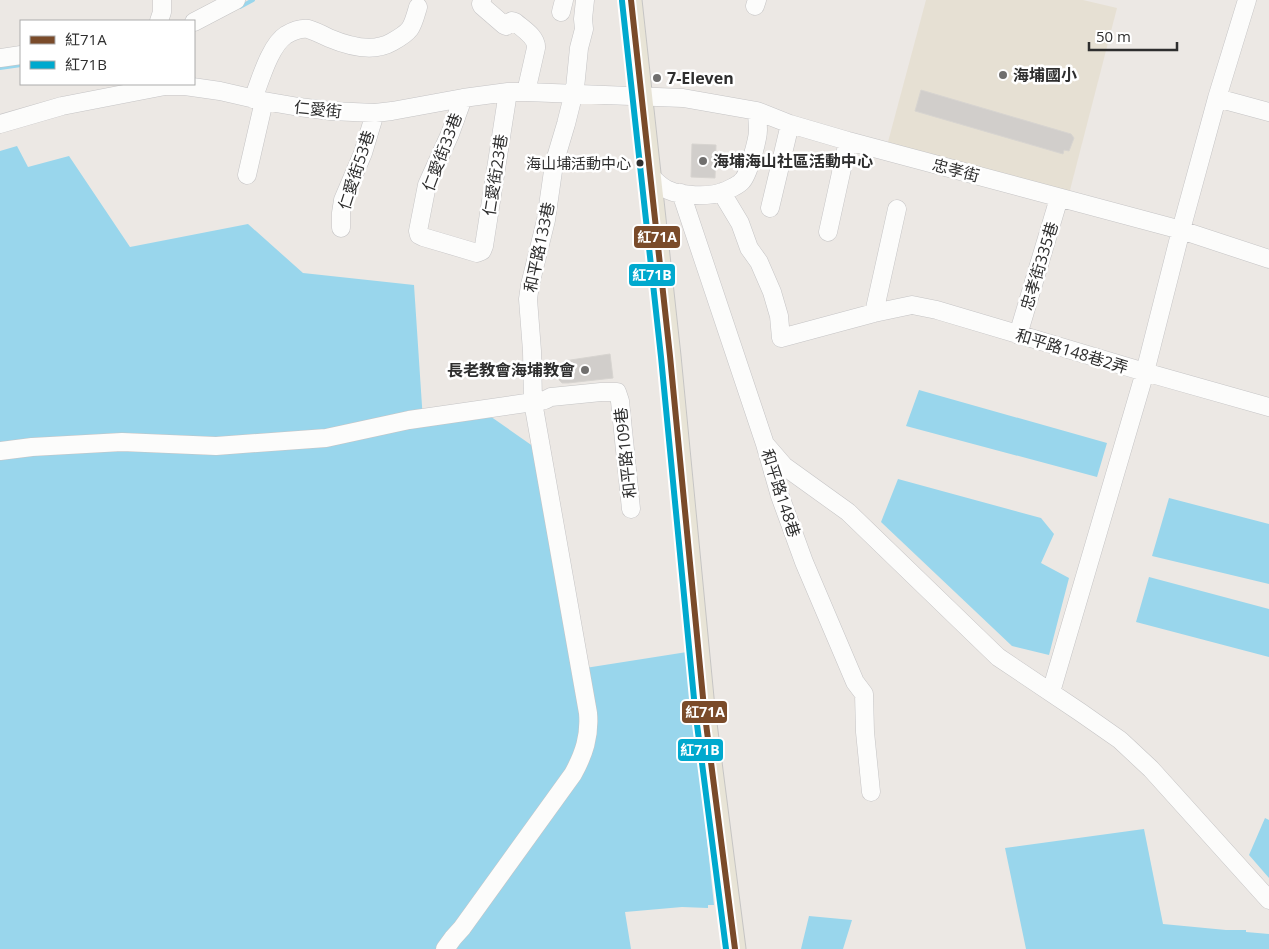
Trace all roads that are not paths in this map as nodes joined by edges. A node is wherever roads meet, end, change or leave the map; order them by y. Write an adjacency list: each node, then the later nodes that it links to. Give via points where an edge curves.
1 (162, 0): 8 (street)
2 (236, 0): 9 (street)
3 (482, 0): 14 (street, via 482,6 504,25 515,22 537,43)
4 (586, 0): 15 (street, 和平路133巷)
5 (631, 0): 16 (main road)
6 (1247, 0): 18 (street)
7 (418, 7): 19 (street, via 412,25 404,35 381,47 358,47 308,29 296,30 285,36 271,54)
8 (159, 20)
9 (195, 21)
10 (20, 55): 11 (street)
11 (0, 58)
12 (165, 85): 19 (street, 仁愛街, via 220,91); 23 (street, 仁愛街, via 62,106)
13 (508, 92): 14 (street, 仁愛街); 17 (street, 仁愛街); 36 (street, 仁愛街23巷, via 484,246)
14 (526, 92): 15 (street, 仁愛街)
15 (574, 94): 16 (street, 仁愛街); 41 (street, 和平路133巷, via 554,164 546,220 528,299)
16 (641, 96): 20 (street, 忠孝街, via 683,98); 27 (main road)
17 (463, 98): 22 (street, 仁愛街); 36 (street, 仁愛街33巷, via 427,185 418,231 423,237)
18 (1217, 98): 21 (street); 34 (street)
19 (259, 100): 22 (street, 仁愛街, via 299,108); 26 (street)
20 (757, 111): 24 (street, 忠孝街); 29 (street, via 757,142 750,166 743,181)
21 (1269, 112)
22 (375, 113): 33 (street, 仁愛街53巷, via 343,200)
23 (0, 124)
24 (790, 124): 25 (street, 忠孝街); 31 (street)
25 (848, 142): 30 (street, 忠孝街); 35 (street)
26 (248, 174)
27 (650, 176): 28 (street, via 670,191); 50 (main road, via 704,708)
28 (681, 193): 29 (street); 43 (street, 和平路148巷)
29 (722, 193): 38 (street, 和平路148巷2弄, via 740,223 772,292 781,338)
30 (1059, 198): 34 (street, 忠孝街); 39 (street, 忠孝街335巷)
31 (770, 208)
32 (896, 209): 38 (street)
33 (341, 228)
34 (1181, 230): 37 (street, 忠孝街); 40 (street)
35 (828, 232)
36 (477, 254)
37 (1269, 259)
38 (874, 313): 39 (street, 和平路148巷2弄, via 912,305)
39 (1018, 335): 40 (street, 和平路148巷2弄)
40 (1145, 372): 42 (street, 和平路148巷2弄); 46 (street)
41 (533, 402): 44 (street, via 409,420 326,438 216,446 122,442); 45 (street, 和平路109巷, via 551,397 617,392); 49 (street, 和平路133巷, via 588,713 588,739 573,774)
42 (1269, 407)
43 (765, 444): 46 (street, via 784,466 848,512 998,656); 47 (street, 和平路148巷, via 804,562 855,682 864,694)
44 (0, 451)
45 (631, 509)
46 (1051, 692): 48 (street, via 1120,740 1151,769)
47 (871, 792)
48 (1269, 900)
49 (445, 949)
50 (735, 949)

